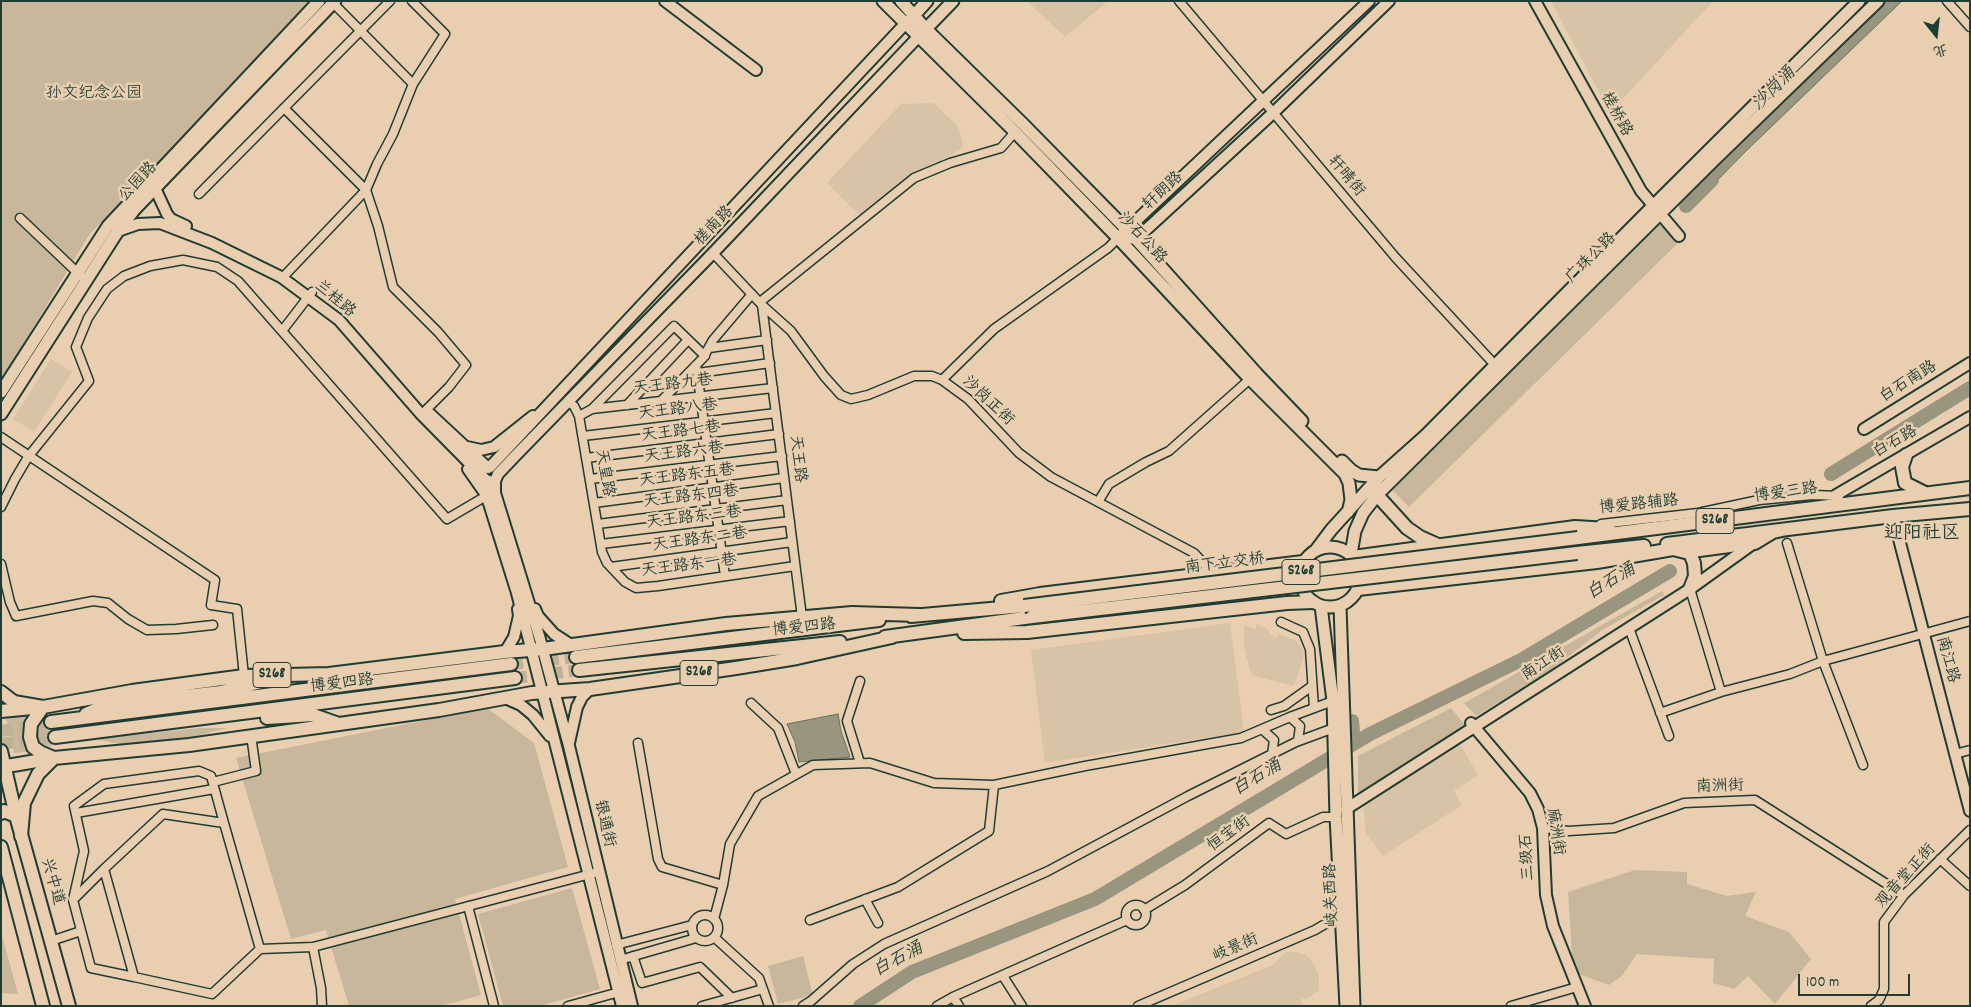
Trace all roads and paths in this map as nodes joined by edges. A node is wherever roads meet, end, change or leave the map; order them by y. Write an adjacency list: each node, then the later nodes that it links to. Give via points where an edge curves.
1 (319, 1): 27 (main road, 公园路)
2 (390, 1): 19 (street)
3 (412, 1): 22 (street, via 445,34)
4 (664, 1): 21 (street)
5 (883, 1): 17 (main road, 沙石公路)
6 (901, 1): 17 (main road, 沙石公路)
7 (928, 1): 17 (main road, 槎南路)
8 (953, 1): 20 (main road, 槎南路)
9 (1179, 1): 23 (street, 轩晴街)
10 (1369, 1): 23 (street, 轩朗路)
11 (1390, 1): 25 (street, 轩朗路)
12 (1535, 1): 31 (street, 槎桥路, via 1641,191)
13 (1859, 1): 31 (main road, 广珠公路)
14 (1878, 1): 31 (main road, 广珠公路)
15 (1947, 1): 18 (street)
16 (334, 2): 19 (street); 27 (main road, 公园路)
17 (909, 20): 20 (main road, 沙石公路); 56 (street, 槎南路)
18 (1970, 27)
19 (361, 31): 22 (street); 24 (street)
20 (922, 33): 26 (main road, 沙石公路); 35 (main road, 沙石公路, via 1023,124); 38 (street, 槎南路)
21 (756, 70)
22 (413, 84): 28 (street)
23 (1262, 101): 25 (street, 轩晴街); 35 (street, 轩朗路)
24 (284, 108): 28 (street); 29 (street)
25 (1273, 113): 37 (street, 轩朗路); 51 (street, 轩晴街, via 1396,258)
26 (1015, 132): 35 (main road, 沙石公路); 43 (street, via 1001,148 914,178)
27 (152, 185): 30 (main road, 公园路); 39 (street, 兰桂路, via 171,219)
28 (366, 190): 39 (street); 64 (street, via 393,287 438,332 466,366)
29 (199, 194)
30 (131, 207): 33 (street); 34 (main road, 公园路); 40 (main road, 公园路, via 108,226)
31 (1657, 209): 36 (street, 槎桥路); 51 (main road, 广珠公路); 90 (main road, 广珠公路)
32 (20, 218): 40 (street)
33 (148, 223): 34 (street, 兰桂路); 41 (street, 兰桂路, via 160,222 212,243)
34 (118, 231): 40 (main road, 公园路)
35 (1122, 234): 37 (main road, 沙石公路); 53 (main road, 沙石公路); 54 (street, via 1108,248 994,328)
36 (1679, 236)
37 (1136, 239): 84 (main road, 沙石公路, via 1257,374 1351,470)
38 (713, 253): 42 (street, 沙岗正街); 59 (street, 槎南路)
39 (286, 274): 41 (street, 兰桂路)
40 (82, 276): 57 (main road, 公园路); 66 (main road, 公园路)
41 (311, 294): 44 (street); 64 (street, 兰桂路, via 344,317); 75 (street, 兰桂路, via 339,320)
42 (752, 294): 43 (street, 沙岗正街); 47 (street)
43 (761, 304): 46 (street, 天王路); 54 (street, 沙岗正街, via 791,331 841,395 851,399 868,395 914,376 932,376)
44 (282, 331): 78 (street, via 238,281 217,267 183,260 150,266 124,276 107,289 88,318 76,347 89,382); 92 (street, via 447,519 481,499)
45 (688, 340): 48 (street); 62 (street); 63 (street, via 674,326)
46 (767, 340): 47 (street); 49 (street, 天王路)
47 (709, 348): 48 (street)
48 (704, 356): 52 (street)
49 (770, 363): 52 (street); 55 (street, 天王路)
50 (1970, 363): 70 (street, 白石南路)
51 (1495, 365): 84 (main road, 广珠公路)
52 (697, 369): 58 (street); 60 (street)
53 (1250, 379): 94 (street, via 1169,451 1109,484); 100 (main road, 沙石公路, via 1345,474 1351,500)
54 (942, 380): 94 (street, 沙岗正街, via 968,398 1019,453 1051,477)
55 (773, 388): 58 (street, 天王路九巷); 65 (street, 天王路)
56 (562, 391): 59 (street, via 560,401); 61 (street, 槎南路)
57 (1, 392)
58 (700, 396): 60 (street, 天王路九巷); 69 (street)
59 (570, 400): 67 (street, 天皇路); 77 (street, 槎南路)
60 (660, 401): 62 (street, 天王路九巷)
61 (549, 405): 76 (street, via 494,447 475,450); 83 (street, 槎南路)
62 (627, 405): 63 (street, 天王路九巷)
63 (592, 409): 67 (street, 天王路九巷)
64 (426, 410): 76 (street, 兰桂路)
65 (776, 413): 69 (street, 天王路八巷); 71 (street, 天王路)
66 (1, 414)
67 (579, 416): 72 (street, 天皇路)
68 (1970, 417): 80 (street, 白石路)
69 (704, 422): 72 (street, 天王路八巷); 74 (street)
70 (1864, 429)
71 (779, 434): 74 (street, 天王路七巷); 79 (street, 天王路)
72 (582, 436): 81 (street, 天皇路)
73 (1, 437): 78 (street)
74 (707, 443): 81 (street, 天王路七巷); 82 (street)
75 (451, 446): 83 (street, 兰桂路); 92 (street)
76 (464, 446): 83 (street, 兰桂路)
77 (517, 454): 83 (street, 槎南路); 92 (street)
78 (29, 456): 97 (street); 147 (street, via 215,580 211,605 236,610)
79 (782, 456): 82 (street, 天王路六巷); 85 (street, 天王路)
80 (1906, 456): 89 (main road, via 1902,467 1905,483); 91 (street, 白石路)
81 (586, 458): 86 (street, 天皇路)
82 (709, 464): 86 (street, 天王路六巷); 87 (street)
83 (490, 475): 92 (street)
84 (1380, 477): 100 (main road, 广珠公路)
85 (784, 478): 87 (street, 天王路东五巷); 93 (street, 天王路)
86 (590, 479): 96 (street, 天皇路)
87 (713, 487): 96 (street, 天王路东五巷); 98 (street)
88 (1970, 488): 89 (main road, 博爱三路 / S268)
89 (1925, 493): 95 (main road, 博爱三路 / S268)
90 (1377, 495): 111 (main road, via 1407,528); 116 (main road, 广珠公路, via 1363,513 1355,531)
91 (1836, 495): 95 (street, 博爱路辅路); 106 (street, 博爱路辅路, via 1759,500)
92 (493, 498): 125 (street)
93 (787, 500): 98 (street, 天王路东四巷); 102 (street, 天王路)
94 (1098, 502): 121 (street, 沙岗正街, via 1194,553)
95 (1852, 502): 106 (main road, 博爱三路 / S268, via 1644,530)
96 (594, 503): 103 (street, 天皇路)
97 (1, 508)
98 (716, 509): 103 (street, 天王路东四巷); 105 (street)
99 (1970, 509): 101 (main road, S268)
100 (1348, 512): 113 (main road, 广珠公路)
101 (1893, 516): 104 (main road, S268); 138 (street, 南江路)
102 (790, 521): 105 (street, 天王路东三巷); 107 (street, 天王路)
103 (598, 524): 112 (street, 天皇路)
104 (1787, 529): 108 (main road, S268); 109 (main road)
105 (718, 530): 112 (street, 天王路东三巷); 115 (street)
106 (1576, 533): 111 (main road); 127 (main road, 南下立交桥 / S268, bridge)
107 (792, 542): 115 (street, 天王路东二巷); 119 (street, 天王路)
108 (1678, 542): 114 (main road); 132 (main road, 南下立交桥 / S268, bridge)
109 (1755, 542): 114 (main road); 124 (street, 南江街)
110 (1787, 543): 144 (street)
111 (1438, 544): 116 (main road)
112 (602, 548): 120 (street, 天王路东一巷)
113 (1316, 550): 116 (main road, via 1330,546); 117 (main road)
114 (1689, 551): 123 (main road, via 1673,549 1597,562); 124 (main road, via 1695,569)
115 (721, 552): 120 (street, 天王路东二巷); 122 (street)
116 (1352, 555): 123 (main road, via 1361,572)
117 (1303, 562): 121 (main road); 126 (main road, via 1300,580 1306,596)
118 (1, 564): 135 (street, via 16,616 93,601 108,603 147,630)
119 (795, 566): 122 (street, 天王路东一巷); 131 (street, 天王路)
120 (610, 567): 122 (street, 天王路东一巷, via 636,588)
121 (1208, 574): 129 (main road, via 1040,594 999,601)
122 (725, 576)
123 (1358, 589): 128 (main road, via 1348,602)
124 (1690, 589): 136 (street, 南江街); 154 (street)
125 (522, 592): 140 (street, via 554,634); 141 (street); 143 (street)
126 (1317, 604): 128 (main road, via 1327,608); 137 (main road, via 1278,604 1026,632); 156 (main road)
127 (1024, 606): 129 (main road, 博爱四路 / S268)
128 (1340, 606): 169 (main road)
129 (974, 611): 130 (main road, 博爱四路 / S268)
130 (919, 615): 131 (main road, S268, via 852,613); 142 (main road, 博爱四路 / S268)
131 (802, 617): 140 (main road, S268)
132 (1032, 617): 137 (main road, 博爱四路 / S268)
133 (1970, 621): 138 (street)
134 (1281, 622): 150 (street, via 1303,632 1310,649)
135 (213, 625)
136 (1629, 628): 163 (street); 168 (street, 南江街)
137 (917, 634): 139 (main road, 博爱四路 / S268)
138 (1924, 635): 144 (street); 181 (street, 南江路)
139 (892, 637): 145 (main road, 博爱四路 / S268); 151 (main road, S268, via 797,658)
140 (570, 645): 141 (main road, S268)
141 (537, 650): 143 (main road, S268); 152 (street, 银通街)
142 (576, 657)
143 (508, 658): 146 (main road, S268); 165 (main road, 博爱四路 / S268)
144 (1823, 660): 154 (street, via 1790,674); 184 (street)
145 (579, 670)
146 (329, 674): 147 (main road, S268); 165 (main road, via 259,682 220,692 124,703 102,707)
147 (244, 676): 158 (main road, S268)
148 (515, 678): 162 (main road, 博爱四路 / S268)
149 (860, 681): 183 (street, via 847,721)
150 (1312, 686): 159 (street); 160 (street, via 1284,706)
151 (590, 689): 152 (main road, S268); 177 (street, via 577,707)
152 (547, 691): 155 (main road, S268); 176 (street, 银通街); 177 (street, 银通街)
153 (1, 692): 158 (main road, S268, via 14,702)
154 (1721, 692): 163 (street)
155 (505, 698): 167 (main road, S268); 176 (street, via 533,715)
156 (1333, 701): 159 (street); 169 (main road)
157 (750, 703): 186 (street, via 778,728)
158 (43, 707): 161 (main road, S268); 182 (main road, via 31,724 30,737 33,747)
159 (1314, 708): 164 (street)
160 (1271, 710)
161 (1, 711)
162 (248, 713): 167 (main road, via 265,719 313,715); 173 (main road, 博爱四路 / S268)
163 (1660, 713): 172 (street)
164 (1290, 717): 170 (street); 174 (street, via 1300,726)
165 (82, 718): 166 (main road, 博爱四路 / S268)
166 (51, 722)
167 (338, 724): 171 (main road, S268)
168 (1473, 725): 187 (street); 191 (street, 南江街)
169 (1339, 728): 174 (street); 188 (main road)
170 (1263, 730): 180 (street, via 1274,740); 189 (street, via 1241,738)
171 (251, 735): 182 (main road, S268, via 189,745); 190 (street, via 256,770)
172 (1668, 736)
173 (55, 737)
174 (1298, 741): 180 (street)
175 (638, 743): 206 (street, via 662,867)
176 (556, 746): 205 (street, 银通街)
177 (569, 746): 205 (street, 银通街)
178 (1970, 750): 181 (street)
179 (1, 751): 185 (main road, 兴中道)
180 (1272, 754): 244 (street, via 1048,871 884,944 853,964)
181 (1955, 754): 192 (street, 南江路)
182 (54, 758): 185 (main road, S268); 200 (main road, via 38,774 24,802)
183 (860, 763): 186 (street, via 813,766); 189 (street, via 870,763 934,783)
184 (1863, 765)
185 (3, 767): 195 (main road, 兴中道)
186 (796, 774): 206 (street, via 758,796 730,844)
187 (1519, 779): 199 (street, 三级石, via 1535,803)
188 (1341, 783): 191 (main road, 岐关西路); 196 (main road, 岐关西路)
189 (994, 785): 209 (street, via 989,831 898,887)
190 (213, 786): 194 (street); 194 (street, via 211,776 198,771 104,784 74,806); 197 (street)
191 (1346, 809): 250 (main road, 岐关西路)
192 (1970, 811)
193 (1, 813): 195 (main road, via 4,811)
194 (76, 813): 210 (street, via 84,851)
195 (16, 816): 200 (main road, 兴中道)
196 (1336, 817): 212 (street, 恒宝街, via 1323,817 1286,834 1270,823 1185,886); 213 (main road, 岐关西路)
197 (224, 823): 204 (street, via 163,814); 225 (street)
198 (1970, 830): 202 (street, 观音堂正街)
199 (1544, 831): 203 (street, 麻洲街); 208 (street, 南洲街, via 1614,828 1684,803 1755,800)
200 (21, 836): 222 (main road, 兴中道)
201 (1, 847): 235 (main road)
202 (1940, 859): 207 (street); 208 (street, 观音堂正街)
203 (1545, 862): 230 (street, 三级石, via 1546,895 1553,926)
204 (104, 869): 210 (street); 229 (street)
205 (593, 873): 211 (street); 223 (street, 银通街); 232 (street, 银通街)
206 (723, 885): 214 (street)
207 (1970, 886)
208 (1904, 895): 253 (street, 观音堂正街, via 1884,922 1884,989)
209 (865, 899): 215 (street); 217 (street)
210 (73, 900): 219 (street)
211 (468, 906): 224 (street); 238 (street)
212 (1144, 910): 216 (street, 恒宝街, via 1139,906 1130,908 1126,913); 216 (street, 恒宝街, via 1145,920 1141,924 1131,924)
213 (1342, 914): 248 (street, 岐景街, via 1315,930); 249 (main road, 岐关西路)
214 (714, 918): 218 (street, via 701,916); 220 (street, via 718,930)
215 (810, 920)
216 (1127, 920): 228 (street, 恒宝街)
217 (878, 922)
218 (692, 925): 221 (street); 223 (street)
219 (81, 931): 222 (street); 229 (street, via 91,968)
220 (714, 937): 221 (street, via 703,941); 231 (street, via 759,978)
221 (696, 938): 226 (street)
222 (51, 941): 236 (main road, 兴中道)
223 (616, 945): 227 (street, 银通街)
224 (313, 947): 225 (street); 237 (street)
225 (260, 949): 229 (street, via 212,994)
226 (633, 956): 227 (street); 234 (street, via 642,983 700,967)
227 (620, 960): 232 (street, 银通街)
228 (1003, 976): 233 (street, 恒宝街); 247 (street)
229 (134, 977)
230 (1578, 987): 251 (street); 252 (street, 三级石)
231 (763, 989): 234 (street); 243 (street)
232 (623, 991): 239 (street); 240 (street, 银通街); 241 (street, 银通街)
233 (953, 997): 245 (street, 恒宝街); 246 (street)
234 (732, 998): 242 (street)
235 (42, 1000)
236 (69, 1004)
237 (322, 1006)
238 (494, 1006)
239 (568, 1006)
240 (622, 1006)
241 (632, 1006)
242 (702, 1006)
243 (769, 1006)
244 (803, 1006)
245 (937, 1006)
246 (959, 1006)
247 (1022, 1006)
248 (1138, 1006)
249 (1346, 1006)
250 (1354, 1006)
251 (1511, 1006)
252 (1585, 1006)
253 (1871, 1006)

